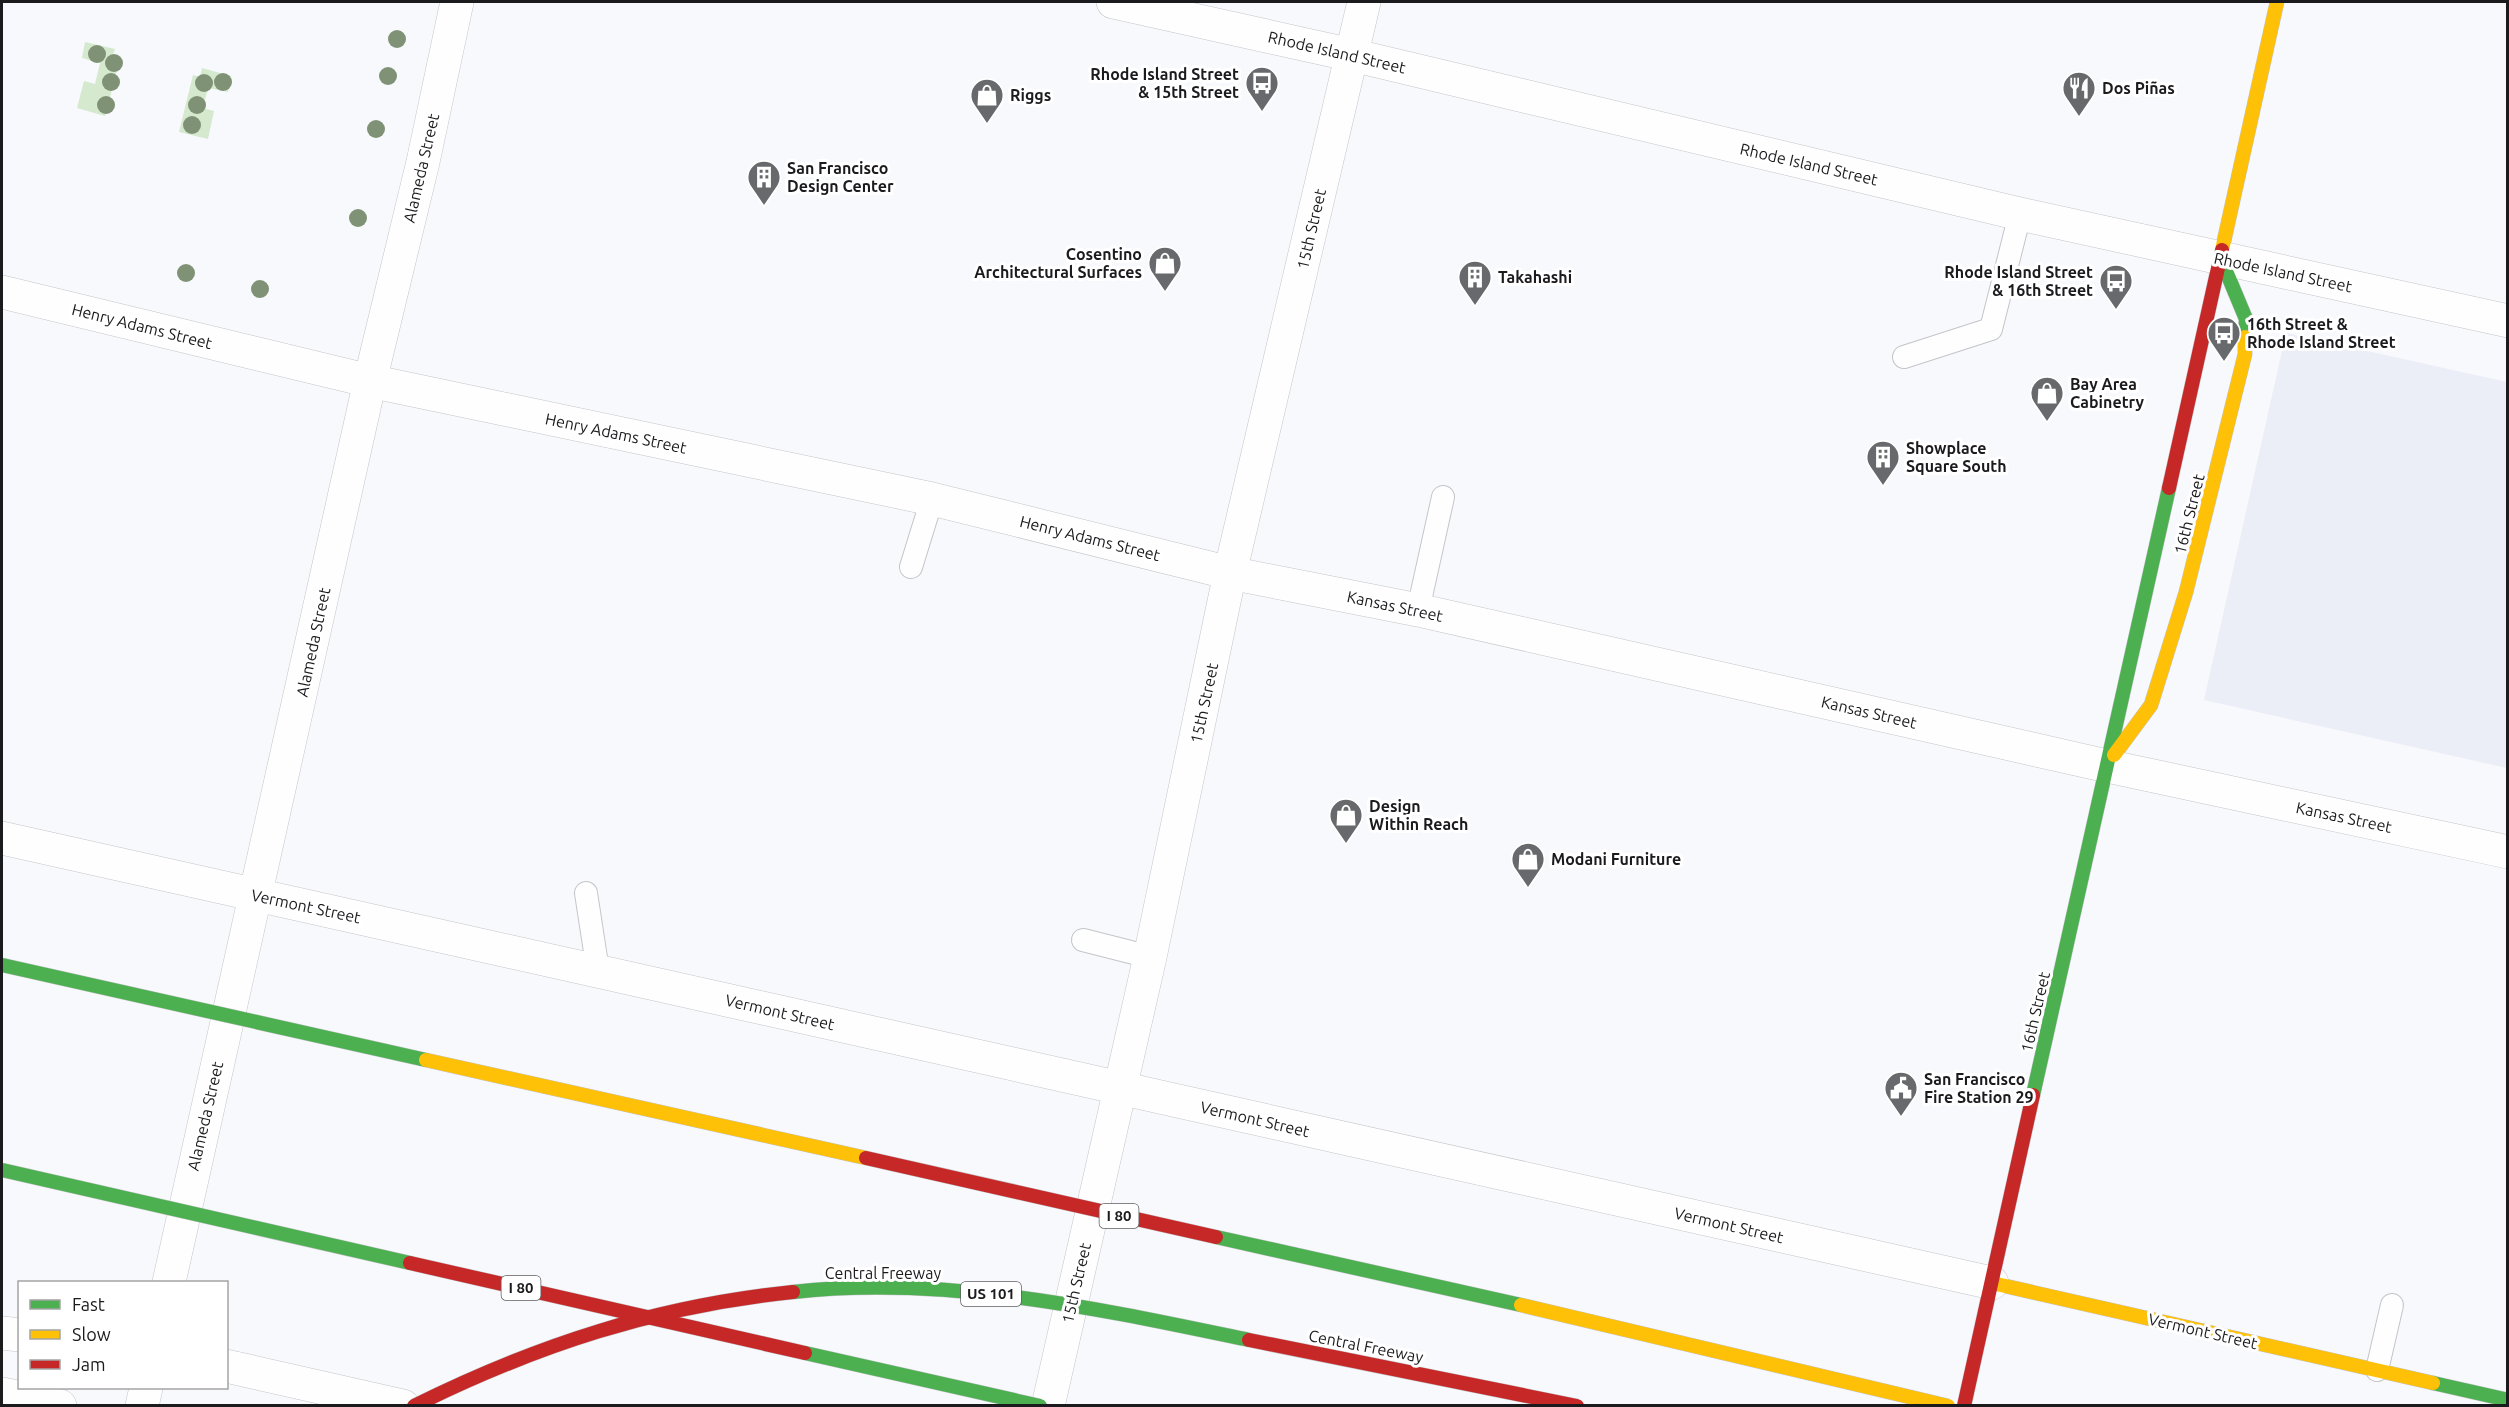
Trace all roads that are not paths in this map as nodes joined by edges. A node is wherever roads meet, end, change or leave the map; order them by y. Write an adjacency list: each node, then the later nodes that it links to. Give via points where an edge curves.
1 (457, 2): 11 (street, Alameda Street)
2 (1113, 2): 5 (street, Rhode Island Street)
3 (1364, 2): 5 (street, 15th Street)
4 (2277, 2): 7 (main road, 16th Street)
5 (1352, 54): 6 (street, Rhode Island Street); 15 (street, 15th Street)
6 (2020, 214): 7 (street, Rhode Island Street); 10 (lane, via 1991,329)
7 (2221, 259): 9 (street, Rhode Island Street); 17 (main road, 16th Street); 17 (main road, 16th Street, via 2246,319 2245,354 2186,592 2151,705)
8 (2, 292): 11 (street, Henry Adams Street)
9 (2508, 321)
10 (1904, 357)
11 (370, 381): 13 (street, Henry Adams Street); 21 (street, Alameda Street)
12 (1443, 497): 16 (lane)
13 (933, 499): 14 (lane); 15 (street, Henry Adams Street)
14 (911, 567)
15 (1230, 573): 16 (street, Kansas Street); 23 (street, 15th Street)
16 (1418, 610): 17 (street, Kansas Street)
17 (2107, 766): 19 (street, Kansas Street); 29 (main road, 16th Street)
18 (2, 838): 21 (street, Vermont Street)
19 (2508, 852)
20 (586, 893): 25 (lane)
21 (257, 895): 25 (street, Vermont Street); 28 (street, Alameda Street)
22 (1083, 940): 23 (lane)
23 (1150, 957): 26 (street, 15th Street)
24 (2, 965): 45 (main road, I 80, bridge, via 1464,1292)
25 (598, 971): 26 (street, Vermont Street)
26 (1120, 1088): 29 (street, Vermont Street); 43 (street, 15th Street)
27 (2, 1170): 42 (main road, I 80, bridge)
28 (169, 1281)
29 (1992, 1283): 34 (main road, Vermont Street); 46 (main road, 16th Street)
30 (2392, 1305): 34 (lane)
31 (2, 1333): 32 (street)
32 (18, 1335)
33 (228, 1366): 40 (street)
34 (2377, 1370): 37 (main road, Vermont Street)
35 (146, 1389): 39 (street)
36 (2, 1394): 38 (street)
37 (2508, 1400)
38 (60, 1406)
39 (142, 1406)
40 (403, 1406)
41 (414, 1406): 44 (main road, Central Freeway / US 101, bridge, via 545,1347 641,1317 762,1294 904,1287 997,1294 1084,1307)
42 (1040, 1406)
43 (1048, 1406)
44 (1577, 1406)
45 (1948, 1406)
46 (1964, 1406)

